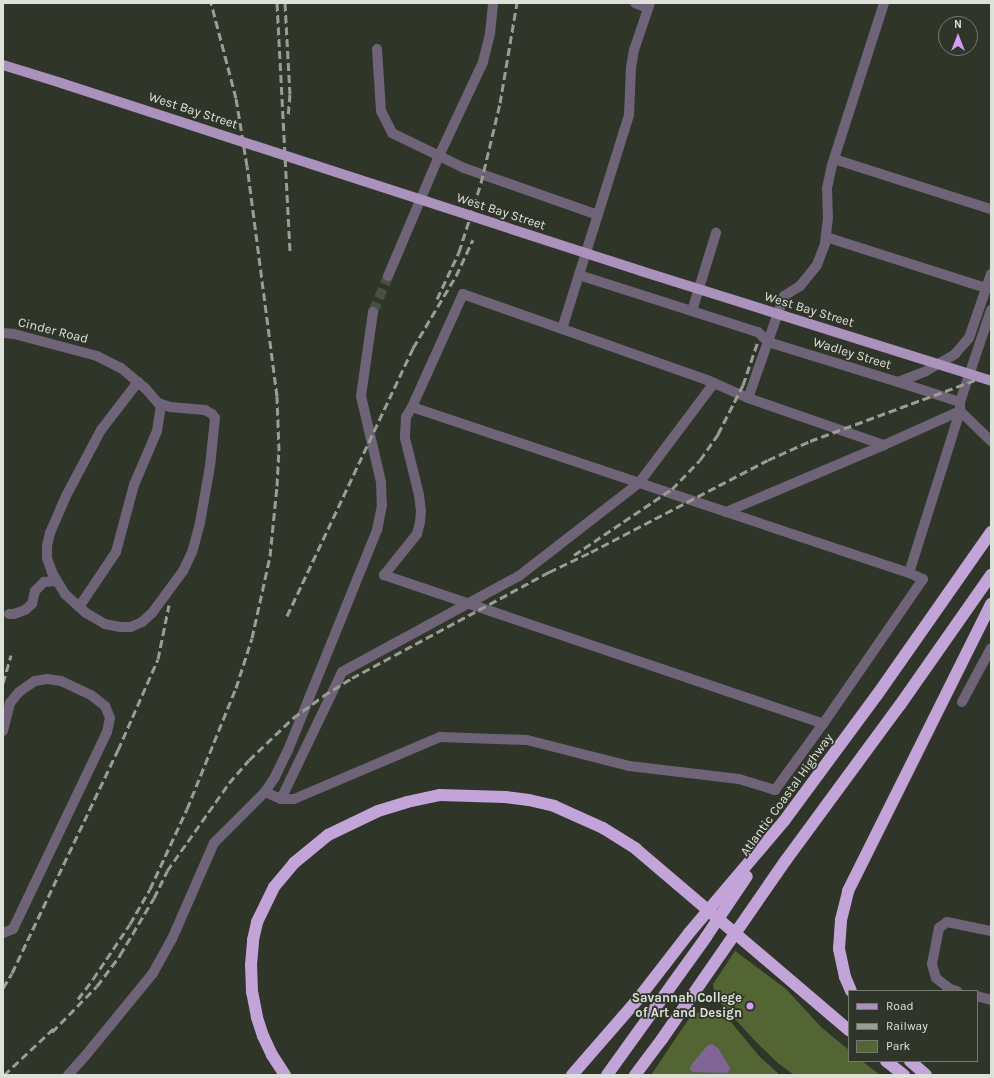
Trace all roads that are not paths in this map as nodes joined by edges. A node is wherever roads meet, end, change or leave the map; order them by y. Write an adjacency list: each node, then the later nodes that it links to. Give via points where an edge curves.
1 (493, 3): 7 (street, via 490,33 483,62)
2 (635, 3): 4 (street)
3 (884, 3): 8 (street)
4 (649, 5): 10 (street, via 634,50 628,115)
5 (377, 49): 7 (street, via 381,110 392,133)
6 (3, 65): 23 (main road, West Bay Street, bridge)
7 (439, 156): 10 (street, via 464,168); 15 (street)
8 (834, 159): 9 (street); 12 (street, via 827,189)
9 (991, 209)
10 (598, 215): 14 (street)
11 (716, 233): 18 (street)
12 (826, 237): 16 (street); 22 (street, via 817,265 800,286 784,296)
13 (991, 274): 16 (street, Wadley Street)
14 (579, 275): 18 (street, Wadley Street); 20 (street)
15 (388, 276)
16 (986, 288): 25 (street, Wadley Street, via 969,338 955,354 926,371)
17 (991, 310): 30 (street)
18 (692, 311): 22 (street, Wadley Street, via 758,332)
19 (373, 312): 47 (street, via 361,396 381,482 382,505 377,530 288,750)
20 (562, 329): 26 (street); 29 (street, via 463,294)
21 (3, 333): 24 (street, Cinder Road, via 97,356 121,368)
22 (768, 342): 25 (street, Wadley Street); 27 (street)
23 (991, 381)
24 (138, 382): 28 (street, Cinder Road); 38 (street, via 101,430 50,533 47,558)
25 (898, 382): 30 (street, via 952,398)
26 (714, 383): 27 (street); 33 (street)
27 (748, 398): 32 (street)
28 (161, 405): 41 (street, via 157,431 134,485 116,552); 41 (street, via 205,410 215,418 210,466 192,552 167,594 142,622 131,627 112,626 92,617)
29 (412, 407): 33 (street); 39 (street, via 406,417 405,438 419,496 420,522 417,534 384,576)
30 (960, 407): 31 (street); 32 (street); 36 (street)
31 (991, 441)
32 (884, 445): 34 (street)
33 (639, 483): 34 (street); 39 (street, via 519,576)
34 (726, 512): 36 (street)
35 (991, 532): 49 (highway, Atlantic Coastal Highway, via 877,695)
36 (908, 573): 45 (street, via 923,579)
37 (991, 575): 63 (highway, bridge)
38 (57, 581): 41 (street, via 65,594); 42 (street, via 44,582 35,591 32,604 25,610)
39 (468, 604): 45 (street); 48 (street, via 342,672)
40 (991, 604): 52 (highway, via 848,891 841,920 839,949)
41 (79, 606)
42 (8, 614)
43 (991, 648): 44 (street)
44 (962, 702)
45 (823, 724): 48 (street, via 775,790 739,779 629,766 527,740 440,737 294,799)
46 (3, 731): 51 (street, via 10,703 35,681 47,679 61,681 91,695 105,706 110,718 107,732 13,929)
47 (265, 792): 48 (street); 59 (street, via 214,843 172,939 152,973)
48 (281, 798)
49 (784, 821): 61 (highway, bridge, via 689,933 638,1000); 62 (highway, Atlantic Coastal Highway, bridge, via 706,937)
50 (991, 931): 53 (street, via 947,922 939,928 932,964 936,978)
51 (3, 933)
52 (851, 990)
53 (954, 990)
54 (978, 996): 55 (street)
55 (991, 1000)
56 (848, 1029): 60 (highway, via 636,849 603,828 554,806 529,800 440,795 378,811 328,835 290,867 271,892 257,922 253,940 252,992 263,1036)
57 (887, 1062): 64 (highway)
58 (911, 1062): 65 (highway)
59 (68, 1075)
60 (285, 1075)
61 (572, 1075)
62 (607, 1075)
63 (635, 1075)
64 (904, 1075)
65 (926, 1075)

